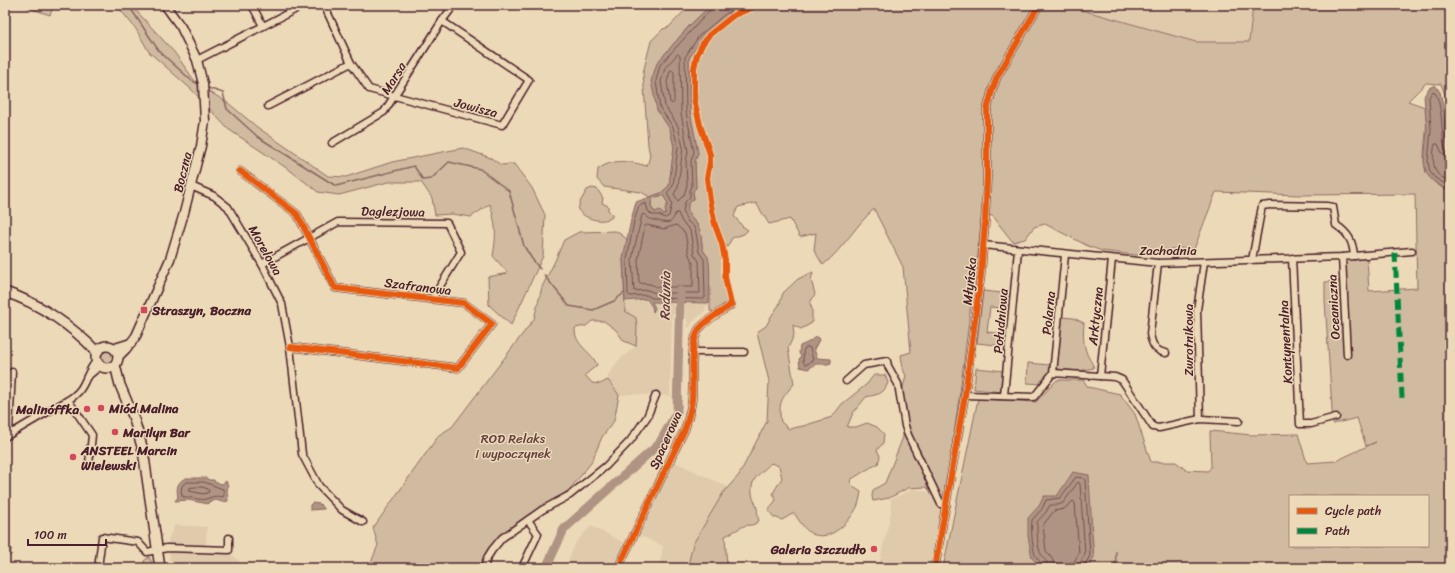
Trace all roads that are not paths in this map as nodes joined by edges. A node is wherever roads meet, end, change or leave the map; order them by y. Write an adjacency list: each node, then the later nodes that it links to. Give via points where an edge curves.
1 (166, 5): 10 (street, Boczna, via 181,27)
2 (252, 5): 9 (street)
3 (304, 5): 9 (street)
4 (317, 5): 5 (street, Jowisza)
5 (323, 5): 11 (street, Jowisza)
6 (454, 5): 8 (street, Marsa)
7 (1039, 5): 18 (street, Młyńska, via 997,77 987,110)
8 (442, 20): 12 (street, Marsa); 12 (street, Jowisza, via 529,80 502,125)
9 (263, 26): 10 (street)
10 (197, 60): 16 (street, Boczna, via 203,84 205,121)
11 (351, 63): 12 (street, Jowisza, via 369,89); 13 (street)
12 (395, 97): 14 (street, Marsa, via 384,112)
13 (268, 106)
14 (332, 143)
15 (240, 171): 17 (street, Szafranowa, via 296,214)
16 (191, 186): 29 (street, Morelowa, via 214,196 228,207); 34 (street, Boczna, via 170,259 143,323 131,343)
17 (309, 238): 29 (street, Daglezjowa); 31 (street, Szafranowa, via 335,288); 31 (street, Daglezjowa, via 338,222 447,223 460,252)
18 (984, 245): 19 (street, Zachodnia); 45 (street, Młyńska)
19 (1018, 250): 21 (street, Zachodnia); 46 (street, Południowa)
20 (1412, 251): 22 (street, Zachodnia)
21 (1065, 255): 25 (street, Zachodnia); 41 (street, Polarna)
22 (1354, 256): 23 (street, Zachodnia); 26 (street, via 1352,241 1336,225 1333,207 1270,205 1262,206)
23 (1342, 257): 24 (street, Zachodnia); 38 (street, Oceaniczna)
24 (1292, 258): 26 (street, Zachodnia); 48 (street, Kontynentalna, via 1300,424 1311,424)
25 (1112, 259): 28 (street, Zachodnia); 42 (street, Arktyczna)
26 (1252, 260): 27 (street, Zachodnia)
27 (1204, 262): 28 (street, Zachodnia); 49 (street, Zwrotnikowa, via 1197,310)
28 (1158, 263): 37 (street, via 1150,334 1154,347 1159,352)
29 (262, 264): 33 (street, Morelowa, via 282,304)
30 (5, 292): 39 (main road, via 48,313 84,339)
31 (432, 299): 33 (street, Szafranowa, via 464,304 492,324 458,368)
32 (731, 305): 35 (street, Spacerowa, via 699,330)
33 (290, 347): 56 (street, Morelowa, via 302,454 319,486 342,510)
34 (117, 352): 39 (main road, via 118,360); 39 (main road, via 109,345)
35 (694, 352): 36 (street); 63 (street, Spacerowa, via 690,415)
36 (744, 352)
37 (1166, 353)
38 (1347, 355)
39 (103, 360): 47 (street, via 89,368 82,389); 58 (main road, via 120,385 144,450)
40 (12, 372): 51 (street, via 9,430)
41 (1053, 373): 42 (street); 46 (street, via 1034,397)
42 (1100, 376): 49 (street, via 1115,376 1122,380 1153,427)
43 (846, 381): 54 (street, via 864,365 887,361 898,384 908,435 941,504)
44 (656, 394): 55 (street, via 647,417 630,441 606,466 570,495)
45 (965, 395): 46 (street); 54 (street, Młyńska)
46 (1004, 396)
47 (68, 400): 51 (street); 53 (street, via 92,435)
48 (1336, 417)
49 (1200, 419): 50 (street)
50 (1239, 421)
51 (11, 433): 52 (street)
52 (5, 437)
53 (89, 464)
54 (946, 506): 64 (street, Młyńska)
55 (528, 520): 61 (street, via 497,542); 62 (street, via 538,534)
56 (363, 522)
57 (229, 538): 58 (street, via 229,550 167,548)
58 (158, 551): 59 (street, via 147,552 138,542 102,537); 60 (main road)
59 (98, 568)
60 (160, 568)
61 (484, 568)
62 (522, 568)
63 (618, 568)
64 (935, 568)

